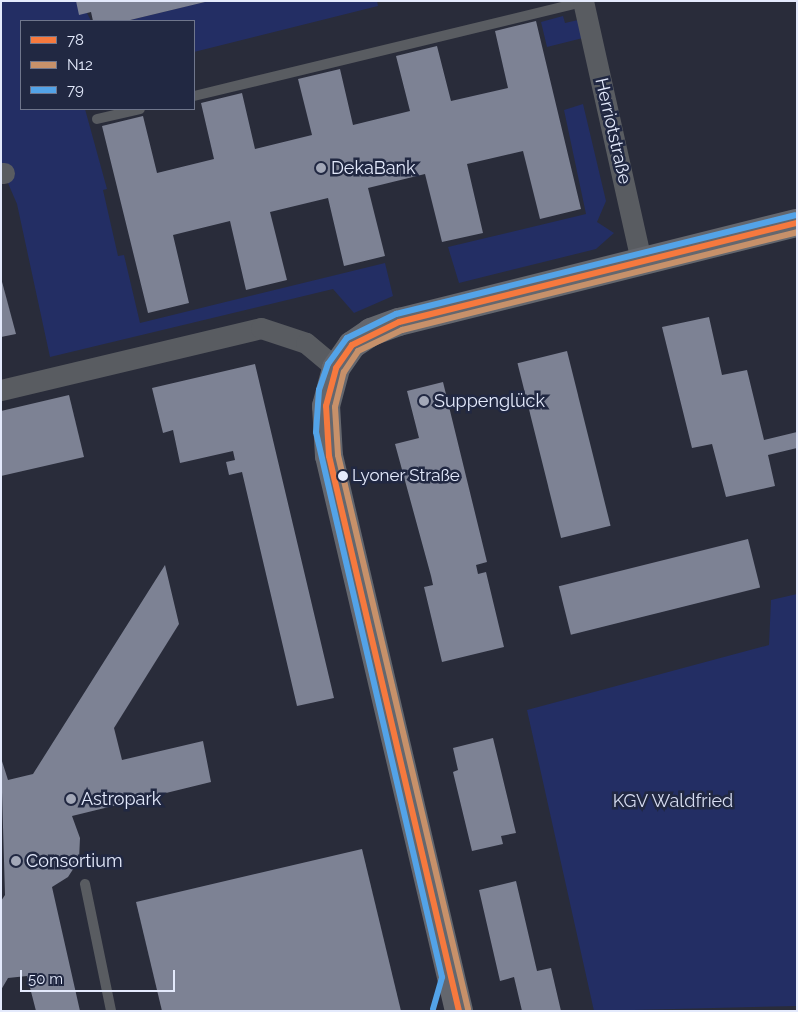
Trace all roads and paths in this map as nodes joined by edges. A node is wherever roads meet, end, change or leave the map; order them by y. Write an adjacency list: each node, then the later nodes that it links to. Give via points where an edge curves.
1 (583, 2): 2 (lane); 6 (street, Herriotstraße)
2 (195, 96)
3 (136, 110): 4 (lane)
4 (97, 119)
5 (797, 223): 6 (main road)
6 (641, 260): 7 (main road, via 371,332 352,345)
7 (336, 368): 8 (street, via 306,343 261,328); 10 (main road, via 326,414 329,456)
8 (1, 390)
9 (85, 884): 11 (lane)
10 (456, 1001)
11 (111, 1011)

